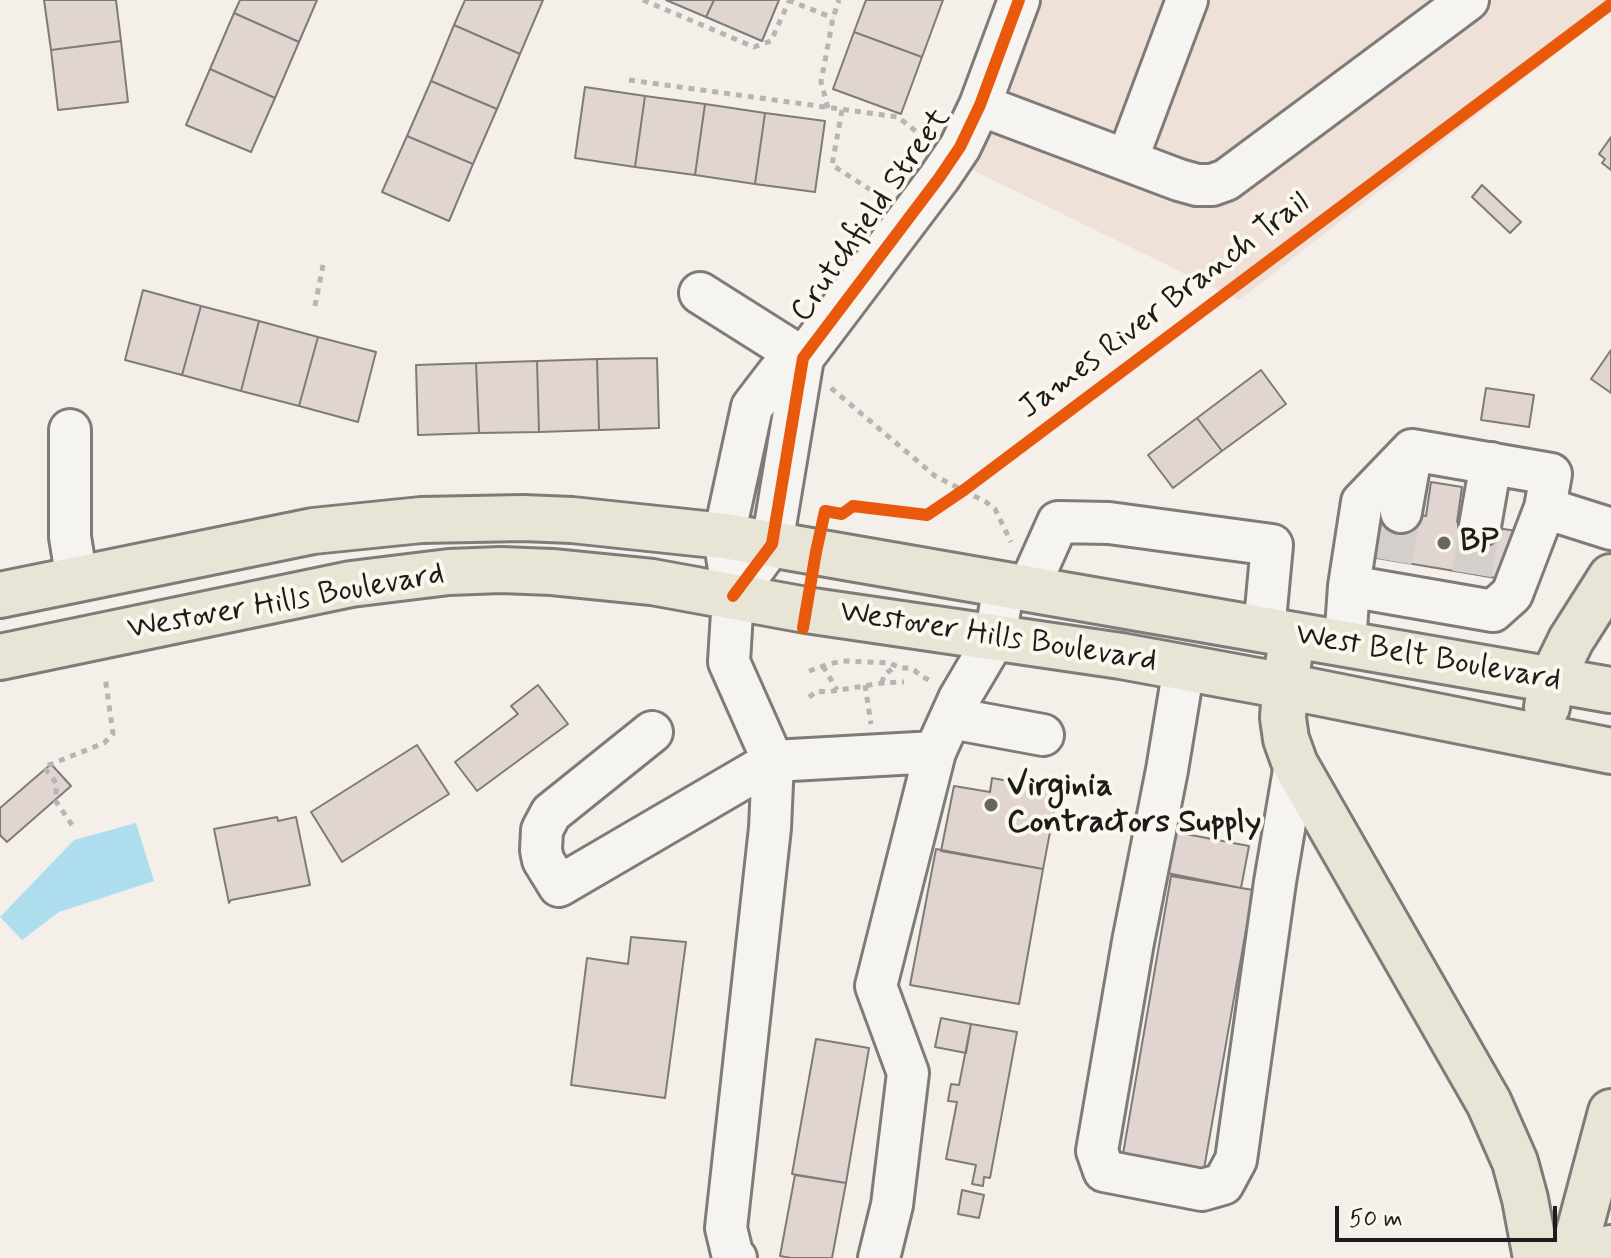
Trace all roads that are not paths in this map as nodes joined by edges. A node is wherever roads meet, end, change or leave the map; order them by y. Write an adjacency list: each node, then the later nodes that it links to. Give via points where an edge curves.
1 (1019, 0): 4 (street, Crutchfield Street)
2 (1187, 0): 5 (street)
3 (1468, 0): 5 (street, via 1226,180 1197,185)
4 (980, 105): 5 (street); 7 (street, Crutchfield Street, via 960,147)
5 (1127, 160)
6 (700, 293): 7 (street)
7 (815, 372): 15 (street, Crutchfield Street, via 778,373 752,407); 16 (street, Crutchfield Street)
8 (70, 430): 19 (street, via 70,537)
9 (1412, 450): 10 (street); 12 (street); 20 (street, via 1362,502)
10 (1491, 463): 11 (street, via 1551,474); 13 (street)
11 (1545, 508): 14 (street); 21 (street, via 1512,594 1493,611)
12 (1401, 512)
13 (1480, 526)
14 (1611, 529)
15 (724, 536): 16 (main road, Westover Hills Boulevard); 19 (main road, Westover Hills Boulevard, via 572,520 421,520 313,531); 23 (street, Crutchfield Street)
16 (772, 544): 17 (main road, Westover Hills Boulevard); 23 (street, Crutchfield Street)
17 (1017, 574): 24 (main road, Westover Hills Boulevard); 24 (street, via 1058,522 1109,523 1272,545); 25 (street)
18 (1611, 577): 30 (main road)
19 (77, 580): 22 (main road, Westover Hills Boulevard)
20 (1376, 580): 21 (street); 26 (street)
21 (1459, 594): 28 (street)
22 (0, 595)
23 (733, 596): 25 (main road, Westover Hills Boulevard); 27 (main road, Westover Hills Boulevard, via 584,574 449,572 351,584); 38 (street, via 729,662)
24 (1267, 631): 26 (main road, West Belt Boulevard); 31 (main road)
25 (995, 638): 29 (main road, Westover Hills Boulevard); 33 (street)
26 (1345, 644): 28 (main road, West Belt Boulevard)
27 (0, 657)
28 (1430, 659): 30 (main road, West Belt Boulevard)
29 (1184, 667): 31 (main road, Westover Hills Boulevard); 39 (street, via 1097,1151 1104,1171 1202,1190 1223,1184 1236,1160)
30 (1552, 679): 32 (main road, West Belt Boulevard); 36 (main road)
31 (1285, 686): 36 (main road, West Belt Boulevard); 39 (main road, via 1283,718)
32 (1611, 690)
33 (942, 721): 35 (street); 38 (street); 43 (street, via 876,986 908,1073 892,1205)
34 (652, 732): 38 (street, via 551,813 542,830 541,850 559,886)
35 (1043, 735)
36 (1542, 737): 37 (main road, West Belt Boulevard)
37 (1611, 751)
38 (773, 761): 42 (street, via 726,1228)
39 (1295, 764): 44 (main road, via 1489,1103 1515,1162)
40 (1611, 1112): 45 (main road)
41 (1611, 1248): 46 (main road)
42 (736, 1258)
43 (879, 1258)
44 (1536, 1258)
45 (1572, 1258)
46 (1608, 1258)

